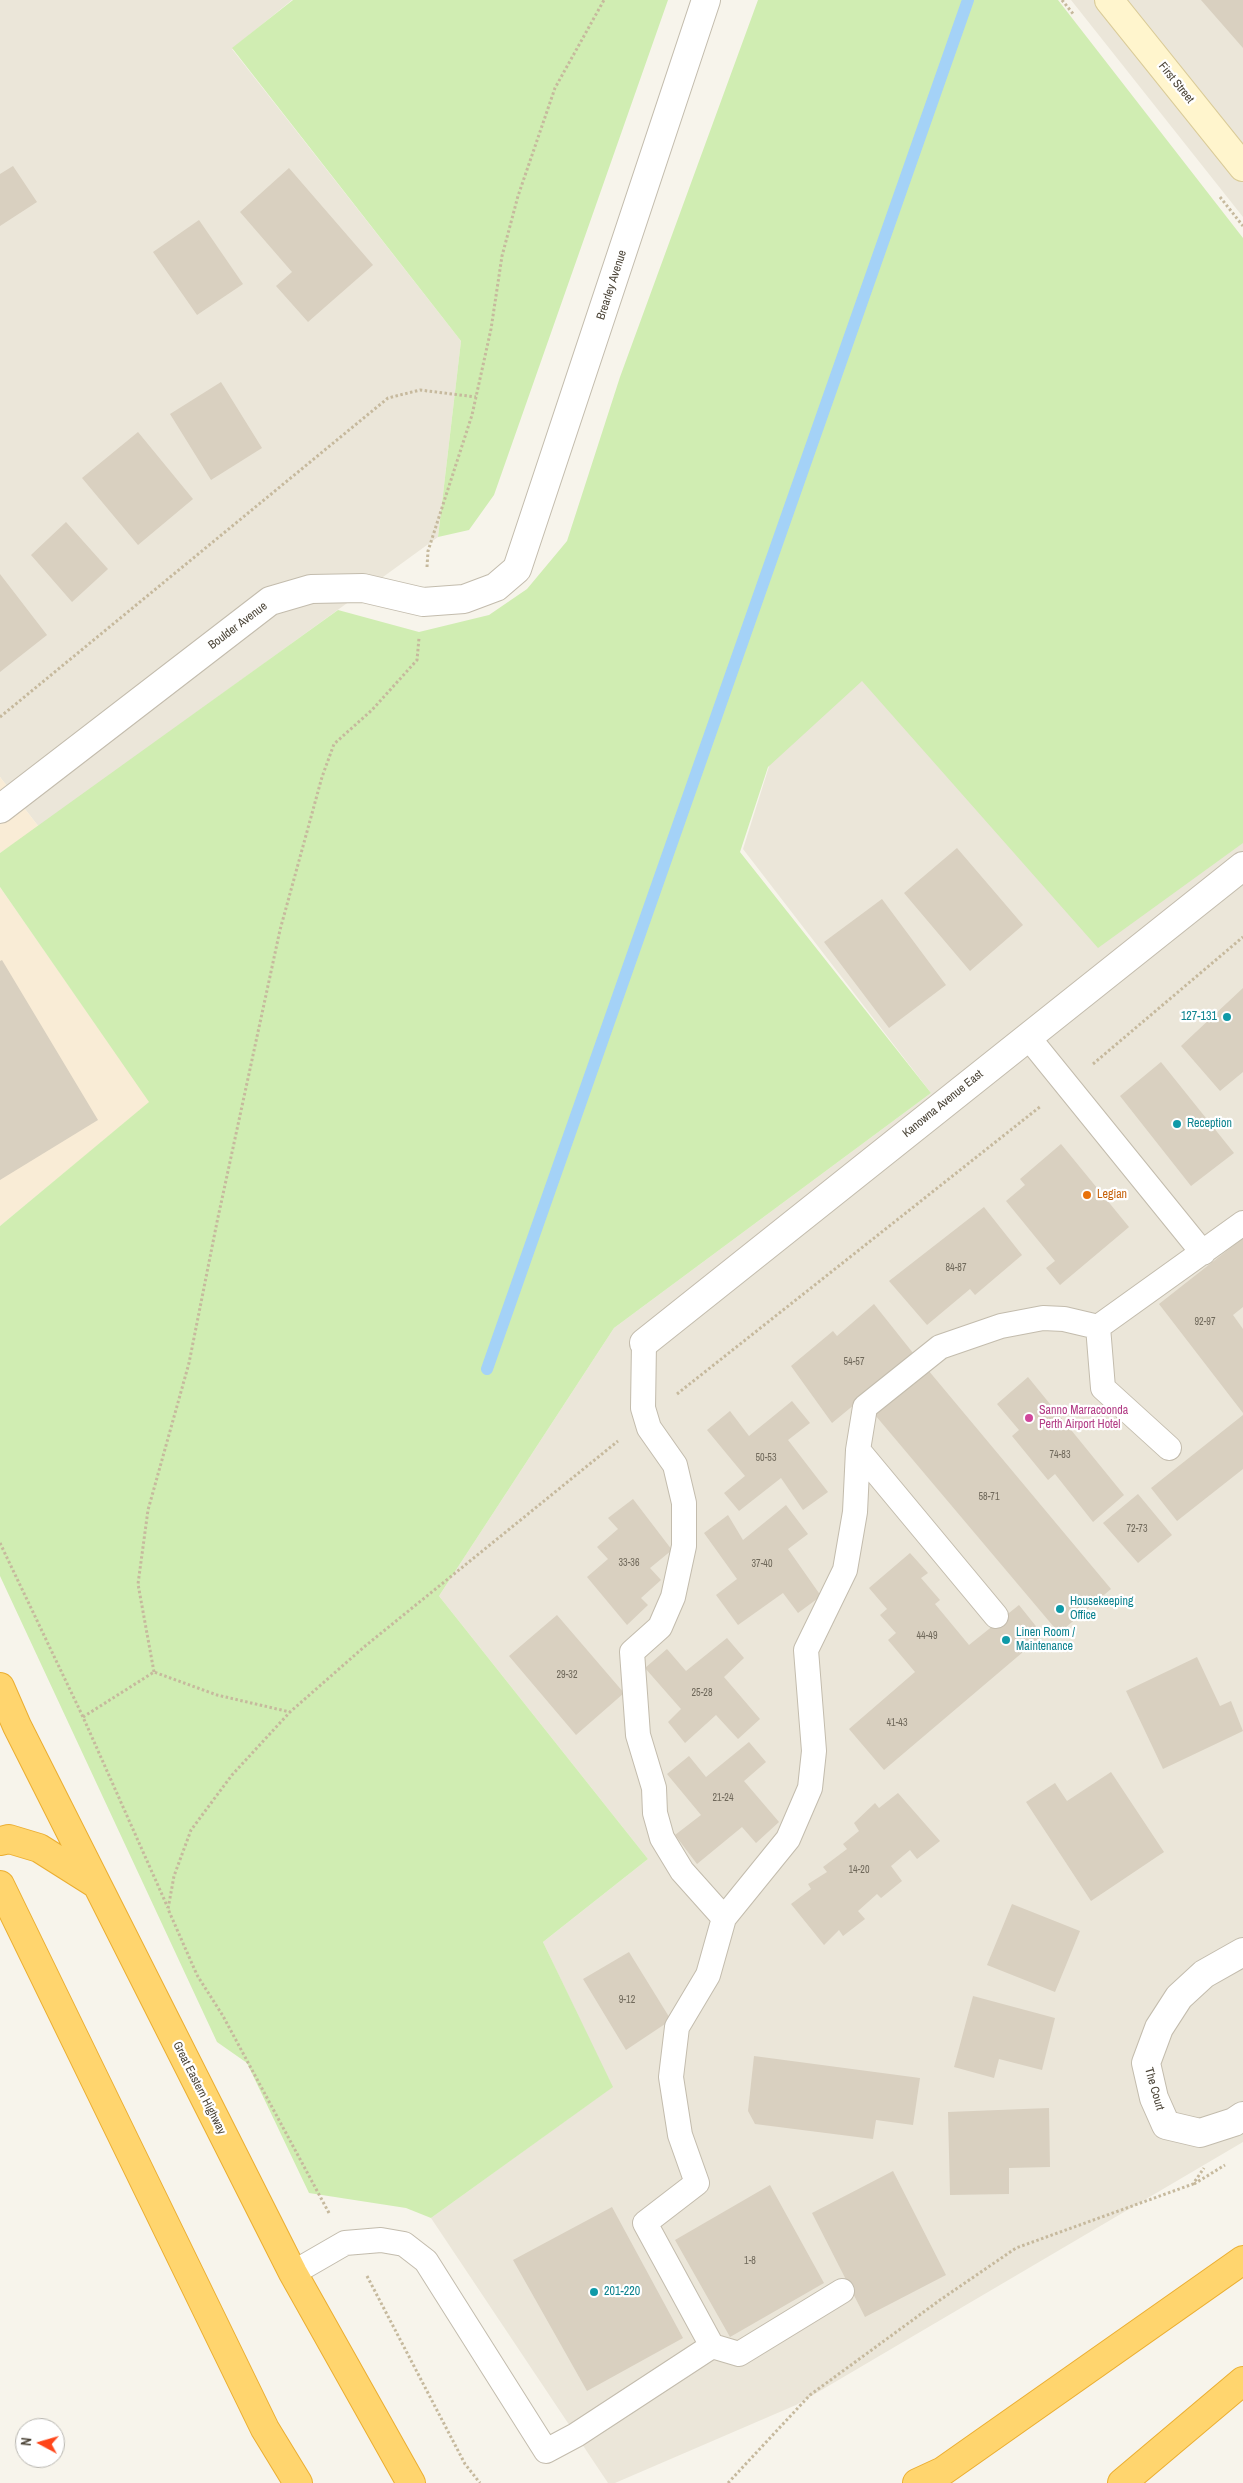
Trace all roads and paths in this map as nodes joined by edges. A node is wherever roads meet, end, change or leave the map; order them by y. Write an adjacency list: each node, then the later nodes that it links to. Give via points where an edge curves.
1 (604, 0): 5 (path, via 555,88 518,196 502,256)
2 (706, 0): 6 (street, Brearley Avenue)
3 (1109, 0): 4 (street, First Street)
4 (1243, 167)
5 (476, 397): 7 (path, via 428,552); 8 (path, via 420,390 388,398)
6 (517, 569): 7 (street, Boulder Avenue, via 496,587 464,599)
7 (423, 602): 9 (street, Boulder Avenue, via 363,588 310,589 270,602); 23 (path, via 417,660 372,710 334,744 280,930 216,1222 189,1363 148,1510 138,1584)
8 (0, 717)
9 (0, 809)
10 (1243, 866): 12 (street, Kanowna Avenue East)
11 (1243, 938): 13 (path)
12 (1028, 1037): 13 (lane); 17 (street, Kanowna Avenue East)
13 (1068, 1086): 15 (lane); 18 (path)
14 (1243, 1223): 15 (lane)
15 (1203, 1253): 16 (lane)
16 (1098, 1327): 19 (lane, via 1103,1388); 20 (lane, via 1043,1318 1001,1326 940,1347 865,1407)
17 (644, 1344): 18 (lane, via 643,1408)
18 (646, 1419): 25 (path, via 372,1641); 31 (lane, via 675,1465 684,1503 684,1546 673,1597 660,1626 632,1652 638,1735 654,1788 655,1813 662,1838 682,1871)
19 (1170, 1448)
20 (858, 1450): 22 (lane); 31 (lane, via 855,1512 845,1570 806,1650 814,1751 810,1788 788,1839)
21 (0, 1543): 26 (path)
22 (996, 1616)
23 (154, 1672): 25 (path, via 217,1695); 26 (path)
24 (0, 1687): 29 (highway, Great Eastern Highway)
25 (290, 1712): 30 (path, via 232,1775 191,1830 174,1876)
26 (83, 1716): 30 (path)
27 (0, 1841): 29 (highway, via 9,1839 39,1848)
28 (0, 1885): 42 (highway, via 265,2429)
29 (98, 1885): 38 (highway, Great Eastern Highway)
30 (168, 1908): 36 (path, via 196,1974 223,2016)
31 (724, 1918): 40 (lane, via 708,1976 677,2028 671,2077 680,2134 697,2183 645,2223)
32 (1243, 1952): 33 (street, The Court, via 1204,1974 1179,1997 1159,2028 1146,2063 1154,2098 1166,2125 1200,2133)
33 (1239, 2119): 35 (path)
34 (1226, 2164): 35 (path)
35 (1193, 2184): 45 (path, via 1016,2248 810,2396)
36 (345, 2243): 38 (lane); 40 (lane, via 381,2240 404,2244 426,2262 546,2450 576,2435); 44 (path, via 370,2282 465,2464)
37 (1243, 2260): 46 (highway, via 943,2471)
38 (293, 2273): 43 (highway, Great Eastern Highway)
39 (842, 2291): 40 (lane, via 739,2354)
40 (712, 2346)
41 (1243, 2381): 47 (highway)
42 (298, 2483)
43 (411, 2483)
44 (480, 2483)
45 (728, 2483)
46 (917, 2483)
47 (1122, 2483)

